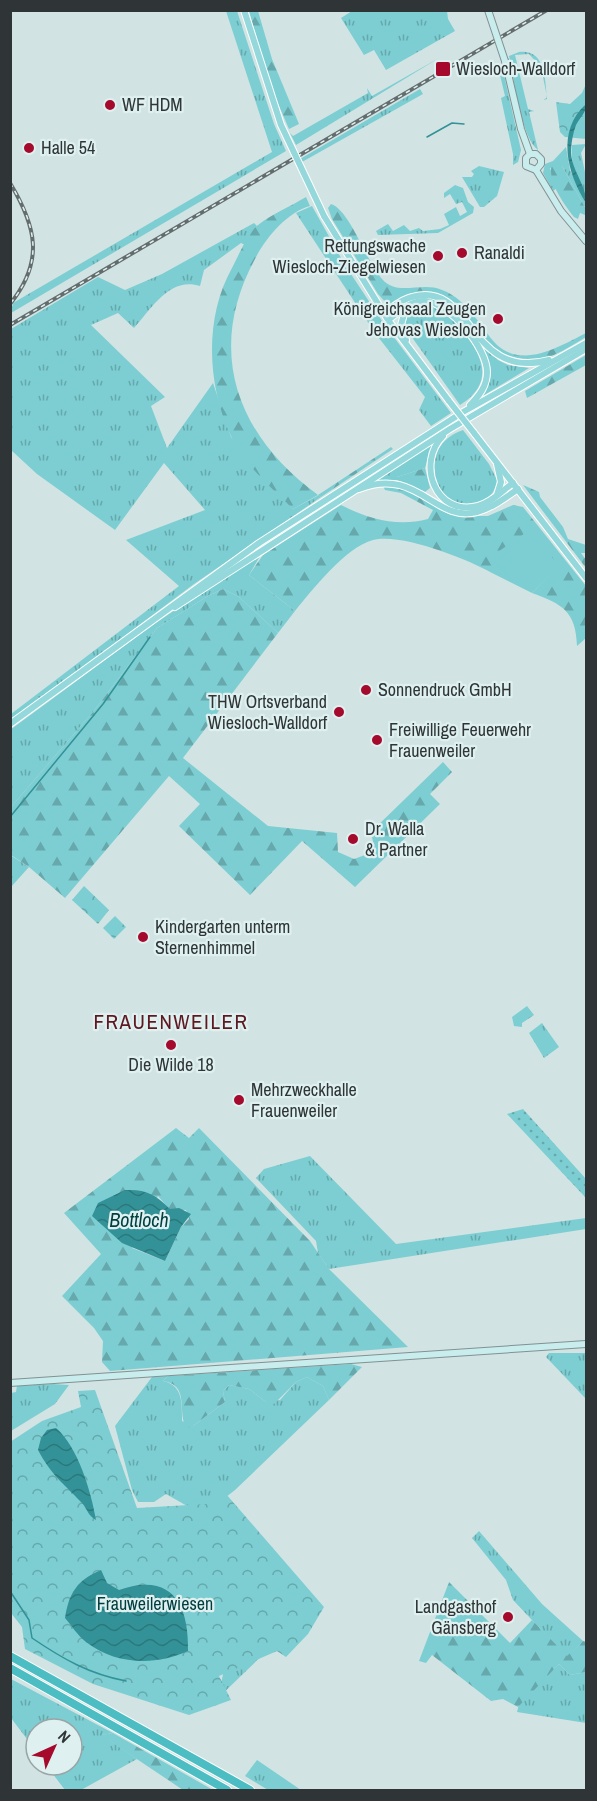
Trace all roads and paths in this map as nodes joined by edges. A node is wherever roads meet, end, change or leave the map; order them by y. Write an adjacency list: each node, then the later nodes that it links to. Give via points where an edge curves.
1 (244, 10): 7 (main road, bridge, via 281,125 324,216)
2 (488, 10): 3 (main road, bridge)
3 (530, 154): 4 (main road, via 526,166); 4 (main road, via 541,159)
4 (536, 170): 5 (main road, via 561,211)
5 (586, 241)
6 (407, 306): 8 (main road); 10 (main road, via 401,325); 13 (main road, via 426,301 446,309 481,352 486,382)
7 (384, 313): 8 (main road); 12 (main road, via 413,296 438,297 456,309 494,354 526,365)
8 (388, 320): 10 (main road)
9 (586, 343): 12 (main road)
10 (408, 346): 15 (main road, bridge)
11 (586, 349): 14 (main road)
12 (553, 361): 13 (main road)
13 (463, 412): 21 (main road, via 250,549)
14 (450, 429): 18 (main road); 19 (main road, via 436,442 429,462 432,484 452,504 479,506)
15 (495, 461): 16 (main road); 19 (main road, via 501,482)
16 (513, 483): 17 (main road); 19 (main road)
17 (518, 489): 18 (main road, via 490,508 471,513 447,509 412,488 393,482 371,484); 20 (main road)
18 (345, 495): 21 (main road)
19 (496, 496)
20 (586, 578)
21 (81, 673): 22 (main road)
22 (10, 724)
23 (586, 1344): 24 (main road)
24 (10, 1383)
25 (10, 1656): 28 (highway)
26 (10, 1668): 27 (highway)
27 (227, 1791)
28 (250, 1791)

